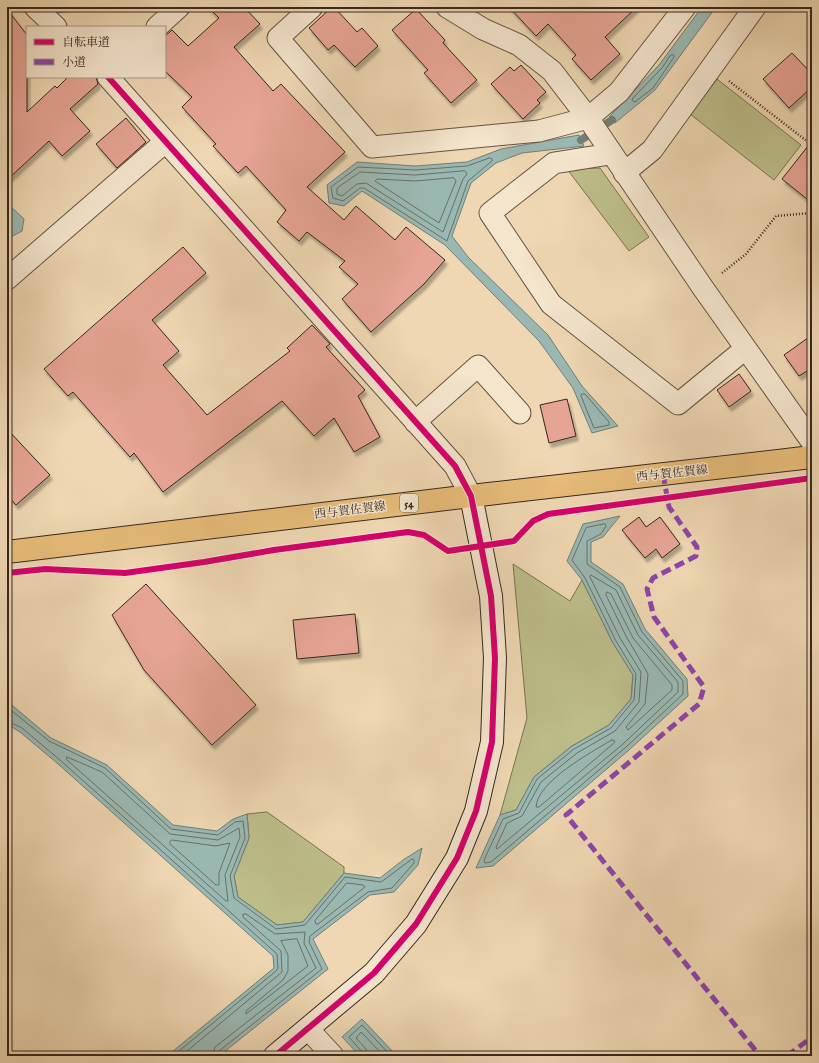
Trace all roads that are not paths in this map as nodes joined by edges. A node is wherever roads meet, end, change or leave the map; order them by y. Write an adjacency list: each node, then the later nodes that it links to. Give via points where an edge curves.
1 (34, 7): 7 (street)
2 (179, 7): 8 (street)
3 (312, 7): 10 (street, via 278,38 372,147 539,131)
4 (447, 7): 10 (street, via 482,30 519,45 552,71)
5 (755, 7): 12 (street, via 652,150)
6 (676, 11): 10 (street, via 619,92)
7 (55, 26)
8 (158, 26)
9 (109, 78): 11 (street)
10 (598, 134): 12 (street); 14 (street, via 554,163 490,213 551,304 678,404)
11 (165, 142): 13 (street); 16 (street)
12 (624, 173): 14 (street)
13 (7, 279)
14 (745, 349): 17 (street)
15 (520, 413): 16 (street, via 478,366)
16 (415, 422): 19 (street, via 455,466)
17 (812, 442)
18 (812, 458): 19 (main road, 西与賀佐賀線 / 54)
19 (471, 496): 20 (main road, 西与賀佐賀線 / 54); 21 (street, via 490,596 495,658 492,742 476,811 457,858 416,924 374,973)
20 (7, 552)
21 (308, 1029): 22 (street); 23 (street)
22 (275, 1056)
23 (333, 1056)

